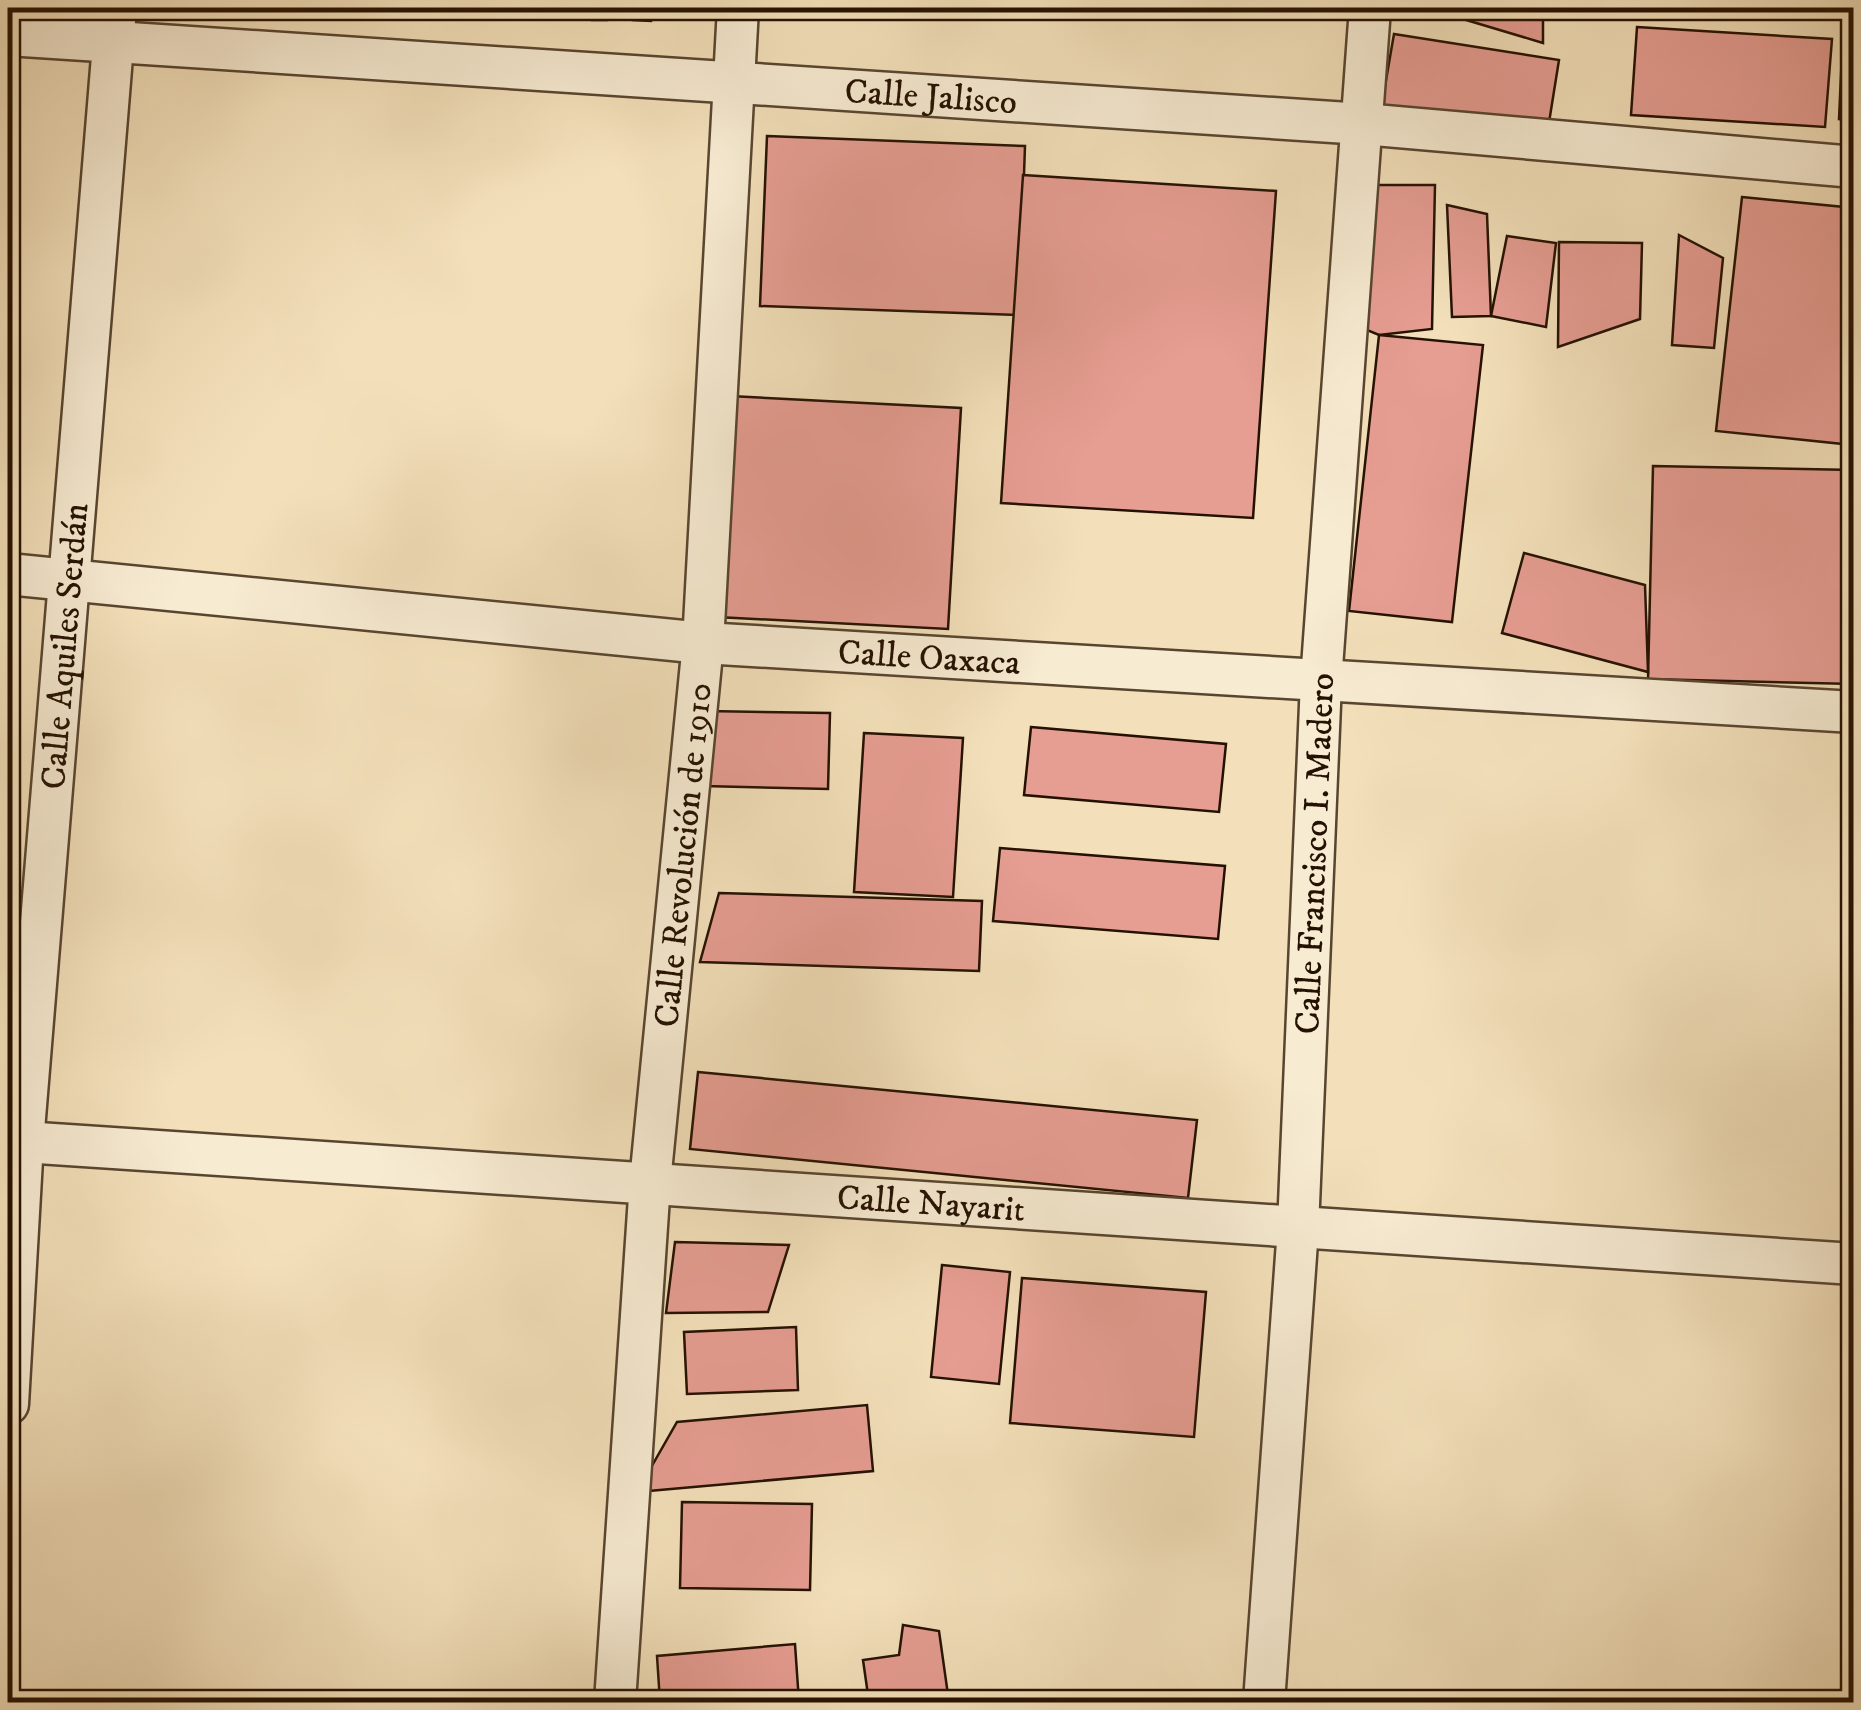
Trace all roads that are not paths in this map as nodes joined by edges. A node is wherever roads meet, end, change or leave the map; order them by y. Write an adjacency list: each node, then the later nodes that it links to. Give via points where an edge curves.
1 (738, 8): 5 (street, Calle Revolución de 1910)
2 (1370, 8): 6 (street, Calle Francisco I. Madero)
3 (116, 24): 4 (street, Calle Jalisco); 5 (street, Calle Jalisco); 9 (street, Calle Aquiles Serdán)
4 (8, 35)
5 (732, 84): 6 (street, Calle Jalisco); 10 (street, Calle Revolución de 1910)
6 (1363, 124): 7 (street, Calle Jalisco); 11 (street, Calle Francisco I. Madero)
7 (1854, 168)
8 (8, 574): 9 (street, Calle Oaxaca)
9 (68, 578): 10 (street, Calle Oaxaca); 13 (street, Calle Aquiles Serdán)
10 (703, 643): 11 (street, Calle Oaxaca); 14 (street, Calle Revolución de 1910)
11 (1321, 681): 12 (street, Calle Oaxaca); 15 (street, Calle Francisco I. Madero)
12 (1854, 712)
13 (15, 1142): 14 (street, Calle Nayarit); 17 (street, Calle Aquiles Serdán)
14 (650, 1182): 15 (street, Calle Nayarit); 18 (street, Calle Revolución de 1910)
15 (1298, 1228): 16 (street, Calle Nayarit); 19 (street, Calle Francisco I. Madero)
16 (1854, 1264)
17 (8, 1404)
18 (615, 1702)
19 (1264, 1702)

